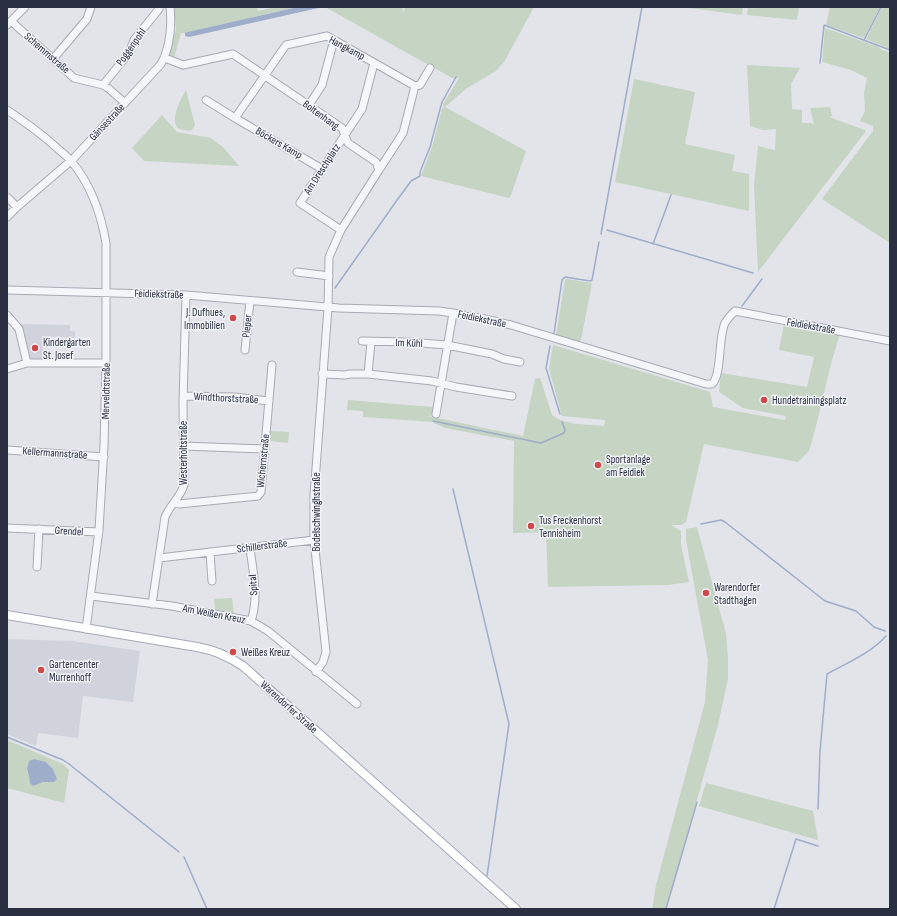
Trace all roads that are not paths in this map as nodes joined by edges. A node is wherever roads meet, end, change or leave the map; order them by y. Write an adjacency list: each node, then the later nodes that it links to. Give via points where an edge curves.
1 (25, 7): 5 (street)
2 (91, 7): 8 (street, via 87,19)
3 (170, 7): 7 (street, Gänsestraße, via 171,22)
4 (159, 10): 12 (street, Poggenpohl, via 134,40 129,53)
5 (9, 23): 8 (street, Schemmstraße)
6 (334, 40): 9 (street, Hangkamp); 11 (street, Hangkamp, via 327,36 286,45); 16 (street, via 322,85)
7 (165, 58): 11 (street, Boltenhang, via 183,65 233,54); 15 (street, Gänsestraße)
8 (54, 59): 12 (street, Schemmstraße, via 74,78)
9 (374, 63): 13 (street, Hangkamp); 19 (street, Am Dreschplatz, via 362,109)
10 (430, 68): 13 (street, via 420,85)
11 (264, 75): 16 (street, Boltenhang); 18 (street)
12 (103, 85): 15 (street, Schemmstraße)
13 (416, 86): 22 (street, via 403,133)
14 (206, 100): 18 (street, Böckers Kamp)
15 (125, 103): 20 (street, Gänsestraße)
16 (309, 105): 19 (street, Boltenhang, via 342,128)
17 (7, 110): 20 (street, Merveldtstraße, via 41,133)
18 (235, 118): 21 (street, Böckers Kamp)
19 (345, 135): 21 (street, Am Dreschplatz); 22 (street, Boltenhang, via 348,143 376,162)
20 (71, 161): 24 (street, Gänsestraße); 30 (street, Merveldtstraße, via 91,193 103,229 107,256)
21 (322, 169): 26 (street, Am Dreschplatz, via 300,203)
22 (379, 170): 26 (street)
23 (7, 197): 24 (street)
24 (17, 207): 25 (street, Gänsestraße)
25 (7, 217)
26 (341, 230): 28 (street, via 329,257)
27 (296, 272): 28 (street)
28 (329, 276): 33 (street)
29 (7, 290): 30 (street, Feidiekstraße)
30 (106, 293): 31 (street, Feidiekstraße); 42 (street, Merveldtstraße)
31 (186, 295): 32 (street, Feidiekstraße); 49 (street, Westerholtstraße)
32 (250, 301): 33 (street, Feidiekstraße); 40 (street, Pieper)
33 (328, 308): 34 (street, Feidiekstraße); 46 (street, Bodelschwinghstraße)
34 (453, 312): 37 (street, Feidiekstraße, via 511,325 706,384 712,384 717,377 723,329 735,311); 39 (street)
35 (7, 315): 43 (street, via 20,329)
36 (362, 341): 38 (street, Im Kühl)
37 (890, 341)
38 (371, 342): 39 (street, Im Kühl); 47 (street)
39 (447, 345): 41 (street, Im Kühl); 48 (street)
40 (245, 350)
41 (520, 362)
42 (106, 363): 43 (street); 56 (street, Merveldtstraße)
43 (27, 364): 45 (street)
44 (272, 365): 51 (street, Wichernstraße)
45 (7, 369)
46 (322, 374): 47 (street); 61 (street, Bodelschwinghstraße, via 314,495)
47 (368, 374): 48 (street)
48 (441, 383): 50 (street); 52 (street)
49 (184, 396): 51 (street, Windthorststraße); 53 (street, Westerholtstraße)
50 (512, 396)
51 (269, 401): 54 (street, Wichernstraße)
52 (436, 414)
53 (183, 446): 54 (street); 57 (street, Westerholtstraße, via 184,485)
54 (265, 448): 57 (street, Wichernstraße, via 261,492 258,496 179,504)
55 (7, 450): 56 (street, Kellermannstraße)
56 (104, 457): 60 (street, Merveldtstraße)
57 (175, 502): 64 (street, Westerholtstraße, via 165,518)
58 (7, 528): 59 (street, Grendel)
59 (39, 529): 60 (street, Grendel); 65 (street, Grendel)
60 (99, 532): 67 (street, Merveldtstraße)
61 (314, 540): 62 (street, Schillerstraße); 72 (street, Bodelschwinghstraße, via 326,652 324,662)
62 (250, 548): 63 (street, Schillerstraße); 70 (street, Spital, via 255,588)
63 (210, 552): 64 (street, Schillerstraße); 66 (street)
64 (159, 558): 68 (street, Westerholtstraße)
65 (37, 567)
66 (212, 581)
67 (91, 596): 68 (street, Am Weißen Kreuz); 71 (street, Merveldtstraße)
68 (152, 604): 70 (street, Am Weißen Kreuz)
69 (7, 615): 71 (main road, Warendorfer Straße)
70 (251, 621): 72 (street, Am Weißen Kreuz, via 268,631)
71 (86, 629): 74 (main road, Warendorfer Straße, via 207,649 232,658)
72 (316, 672): 73 (street, Am Weißen Kreuz)
73 (357, 704)
74 (516, 909)

